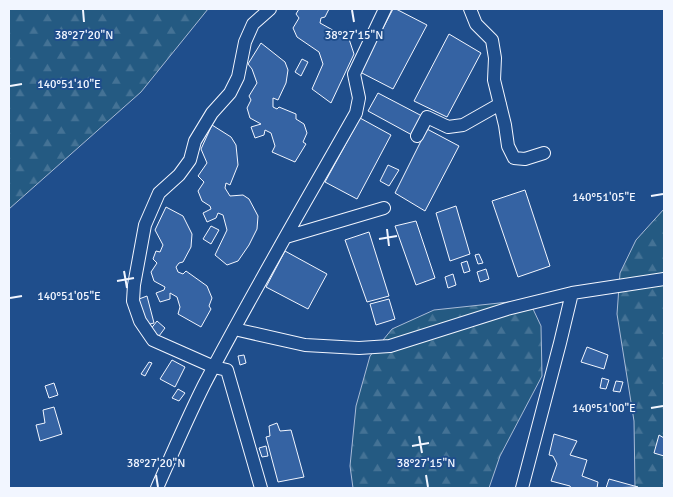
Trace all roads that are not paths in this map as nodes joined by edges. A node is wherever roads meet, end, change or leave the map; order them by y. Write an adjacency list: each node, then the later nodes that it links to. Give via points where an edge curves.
1 (270, 9): 12 (street, via 253,24 245,42 238,77 195,141 190,160 159,193 144,226 134,285 133,301 140,321 153,340)
2 (385, 9): 8 (street, via 354,74 359,98 356,113)
3 (470, 9): 4 (street, via 476,24 492,40 494,80)
4 (500, 104): 5 (street, via 463,125 448,126 427,117); 6 (street, via 508,146 514,158 525,159)
5 (416, 136)
6 (544, 153)
7 (384, 208): 8 (street)
8 (286, 237): 11 (street)
9 (664, 279): 10 (street)
10 (572, 293): 11 (street, via 507,309 390,346 305,345); 15 (street)
11 (234, 329): 12 (street)
12 (214, 367): 13 (street); 14 (street, via 227,370)
13 (157, 488)
14 (261, 488)
15 (522, 488)

